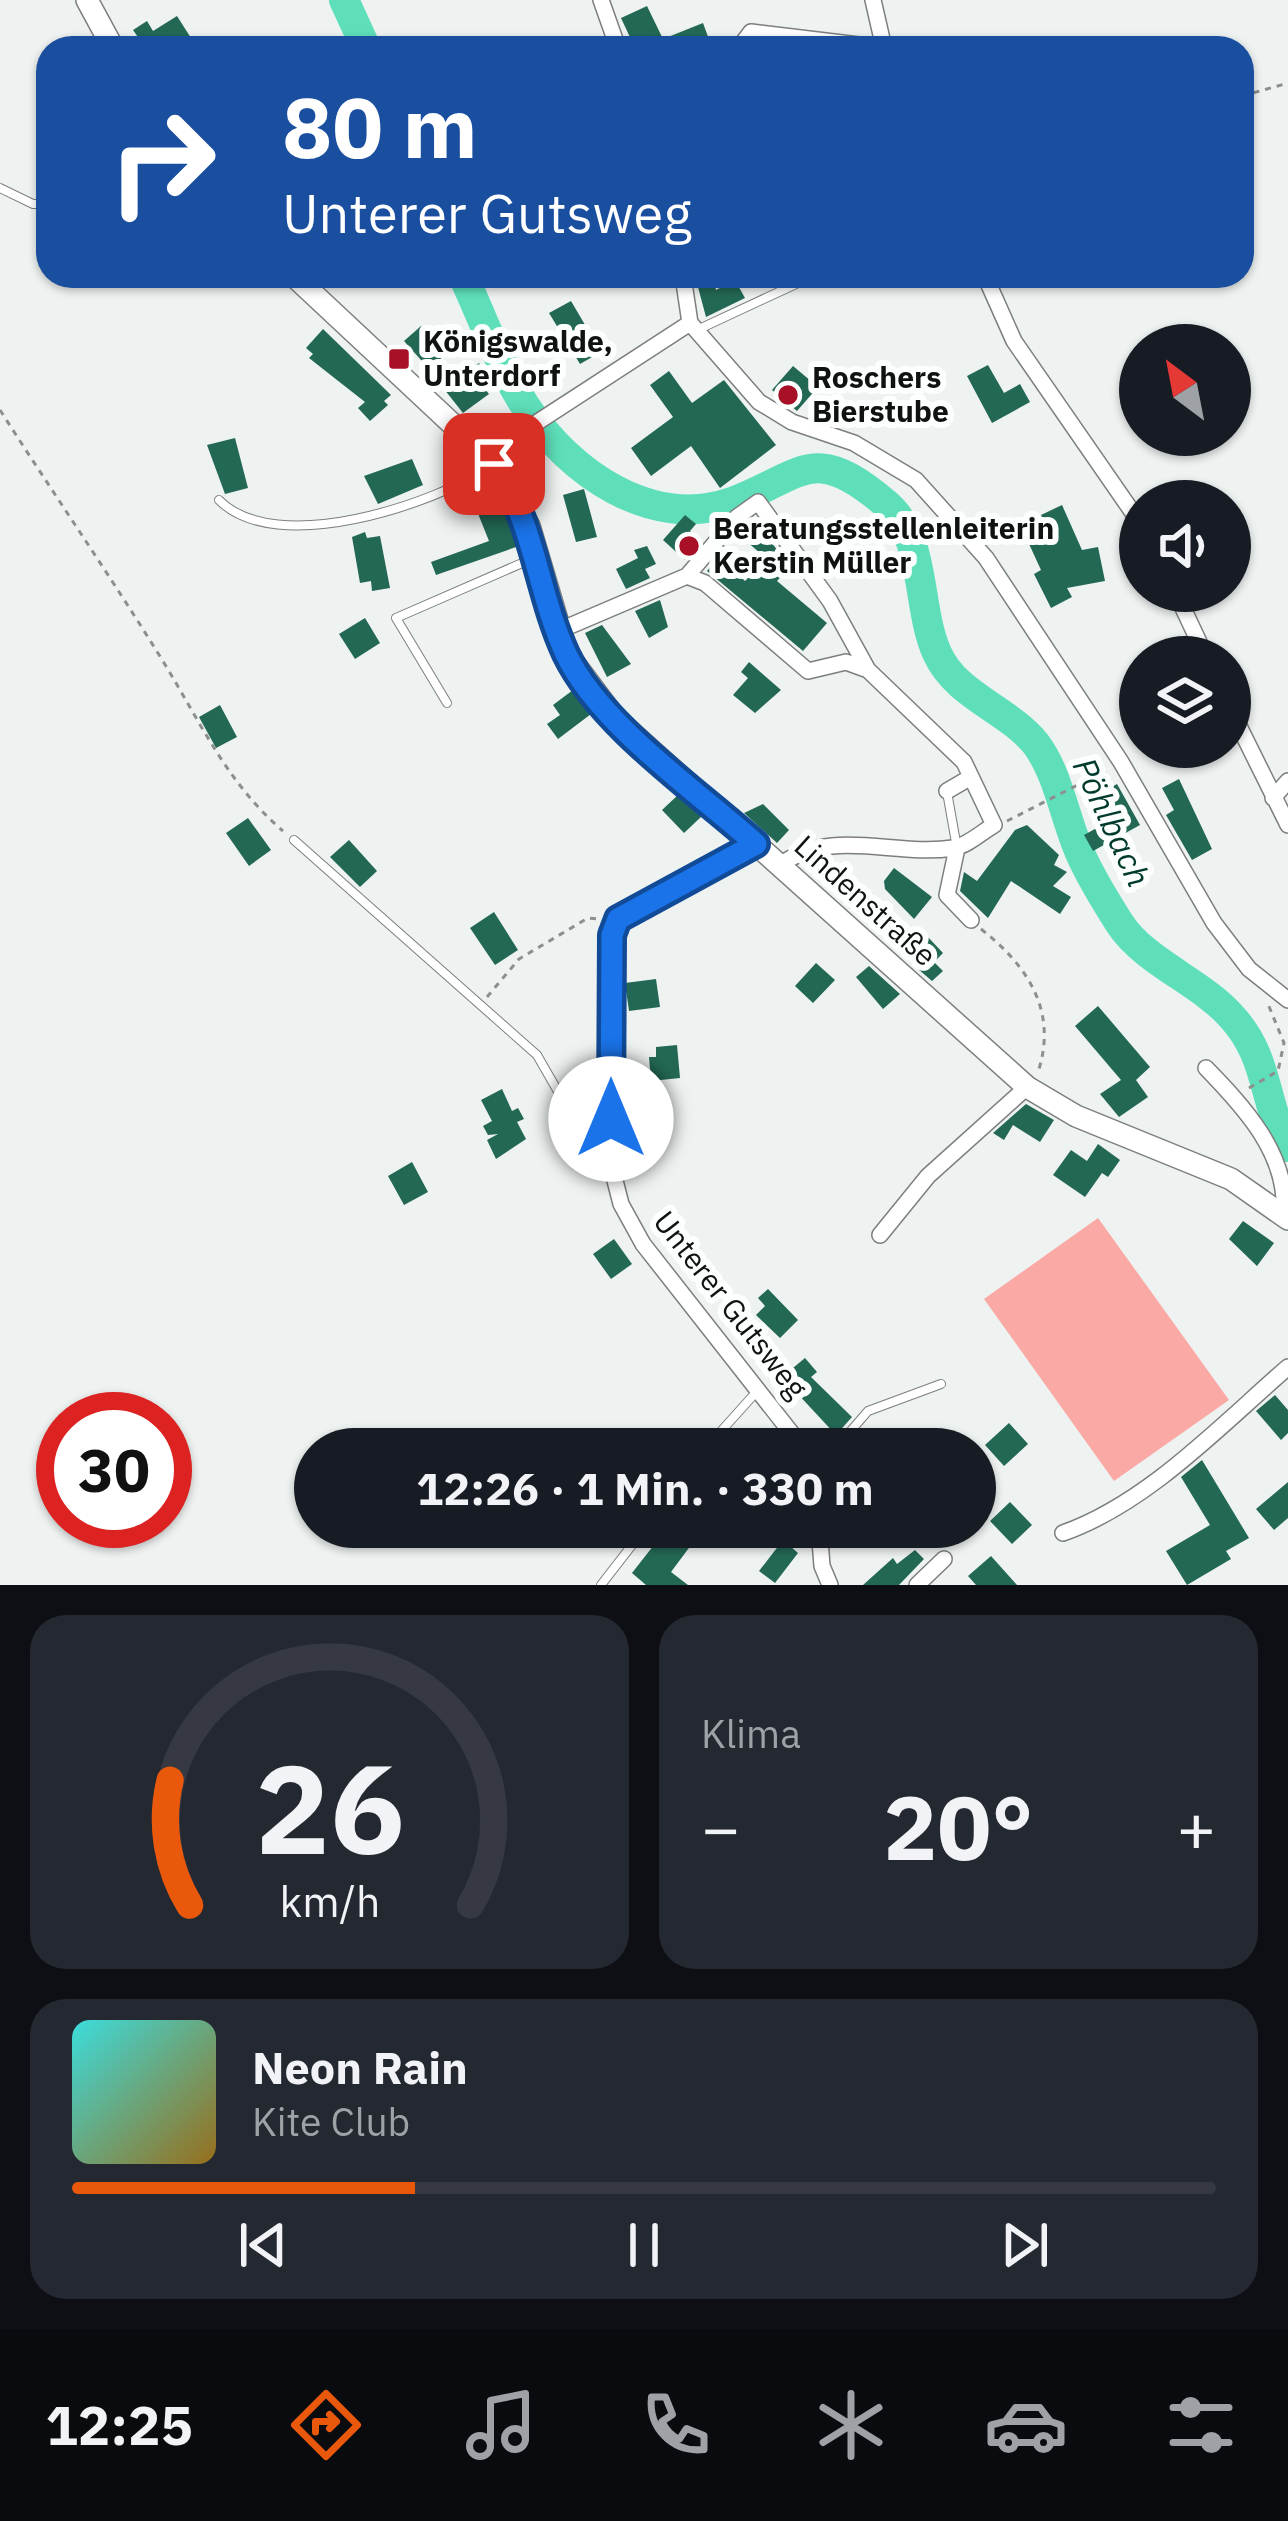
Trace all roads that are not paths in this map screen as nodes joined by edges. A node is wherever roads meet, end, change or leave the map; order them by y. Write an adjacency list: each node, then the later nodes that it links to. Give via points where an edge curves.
1 (87, 0): 4 (main road)
2 (601, 0): 5 (street)
3 (873, 0): 8 (street)
4 (106, 36)
5 (614, 36)
6 (749, 36): 7 (street)
7 (785, 36)
8 (881, 36)
9 (0, 188): 10 (lane)
10 (36, 204)
11 (307, 288): 16 (main road, Lindenstraße)
12 (685, 288): 15 (street)
13 (787, 288): 15 (lane)
14 (990, 288): 17 (street, via 1014,341)
15 (692, 327): 16 (street, via 542,415); 35 (street, via 759,402 791,422 854,442 916,480 947,511 1015,595 1214,923 1265,985)
16 (490, 460): 18 (lane, via 460,488 349,522 265,523 243,519); 19 (main road, Lindenstraße, via 512,490)
17 (1119, 493)
18 (219, 500)
19 (538, 556): 21 (main road, Lindenstraße); 23 (lane, via 396,618)
20 (687, 576): 21 (street); 22 (street, via 808,671 846,662); 22 (street, via 758,502 830,601)
21 (558, 632): 31 (main road, Lindenstraße, via 580,677 615,718)
22 (868, 670): 25 (street)
23 (447, 703)
24 (1251, 752): 28 (street)
25 (971, 777): 27 (street); 32 (street, via 994,825)
26 (1288, 781): 28 (street)
27 (947, 791): 32 (lane)
28 (1273, 798): 29 (street)
29 (1288, 825)
30 (294, 840): 38 (lane, via 536,1054 587,1142)
31 (756, 844): 33 (main road, Lindenstraße); 38 (street, Unterer Gutsweg, via 618,919)
32 (957, 848): 33 (street, via 827,844); 34 (street, via 947,895)
33 (780, 865): 37 (main road, Lindenstraße)
34 (971, 920)
35 (1288, 1000)
36 (1206, 1069): 39 (street, Lindenstraße, via 1252,1114 1273,1155)
37 (1031, 1089): 39 (main road, Lindenstraße, via 1076,1116 1231,1179); 40 (street, via 928,1176)
38 (611, 1165): 43 (street, Unterer Gutsweg, via 643,1244)
39 (1286, 1216)
40 (880, 1235)
41 (1288, 1367): 47 (street, via 1203,1443 1092,1523)
42 (940, 1384): 46 (lane, via 868,1411)
43 (760, 1388): 44 (lane); 45 (street, Unterer Gutsweg)
44 (724, 1428)
45 (790, 1428)
46 (853, 1428)
47 (1063, 1533)
48 (630, 1548): 52 (lane)
49 (821, 1548): 51 (street)
50 (944, 1559): 53 (street)
51 (825, 1582)
52 (601, 1585)
53 (916, 1585)

